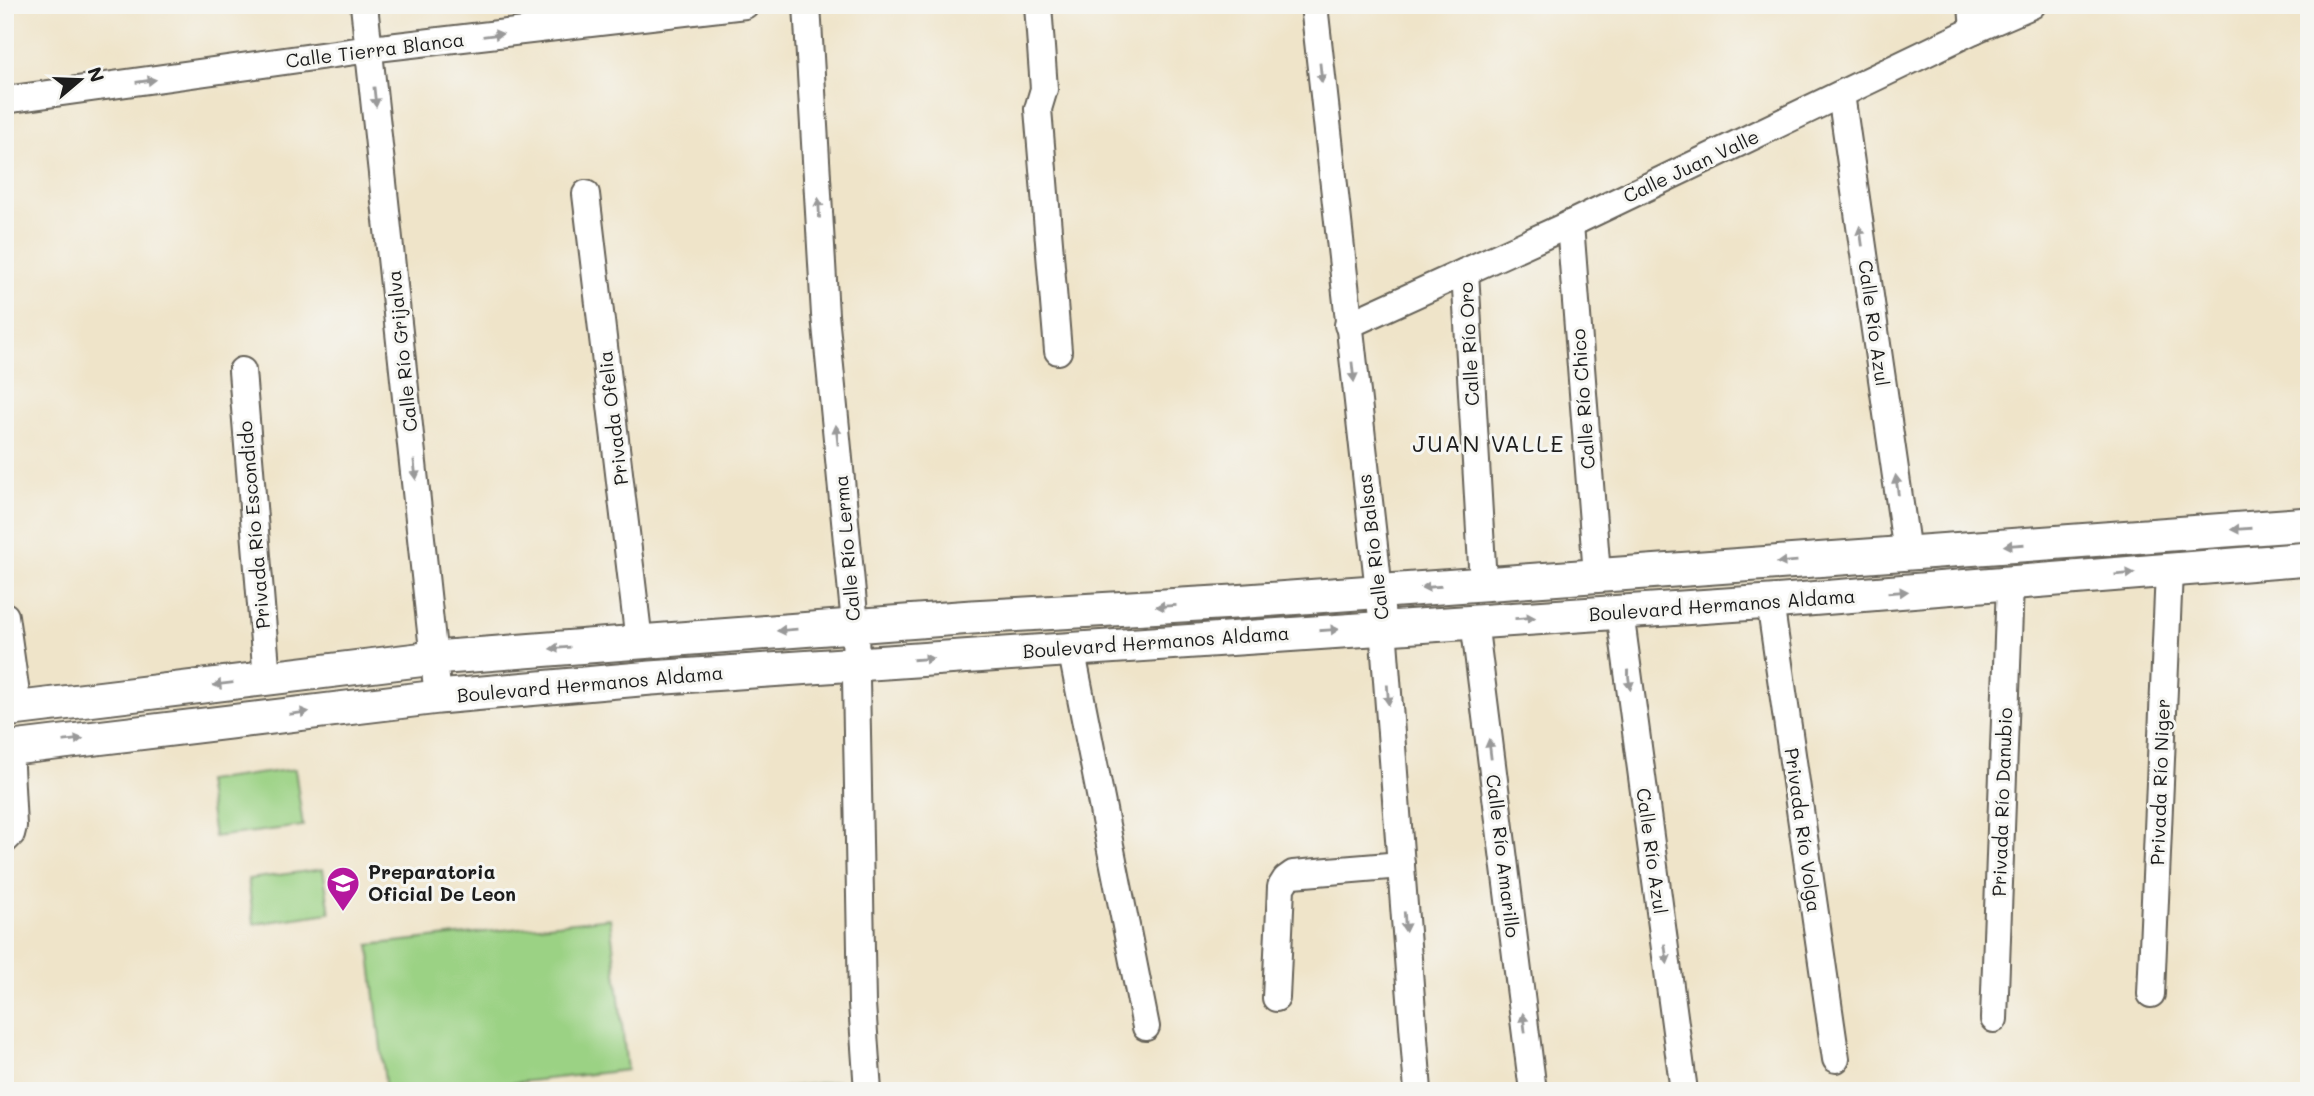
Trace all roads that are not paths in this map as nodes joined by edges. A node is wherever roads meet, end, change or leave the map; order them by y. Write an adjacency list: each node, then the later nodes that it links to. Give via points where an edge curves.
1 (365, 5): 8 (street, Calle Río Grijalva)
2 (745, 5): 8 (street, Calle Tierra Blanca, one-way to 2)
3 (807, 5): 29 (street, Calle Río Lerma, one-way to 3, via 825,316)
4 (1038, 5): 15 (street, via 1044,89 1038,109)
5 (1314, 5): 14 (street, Calle Río Balsas, one-way to 14)
6 (2032, 5): 7 (street, Calle Juan Valle)
7 (1973, 18): 9 (street, Calle Juan Valle)
8 (370, 50): 10 (street, Calle Tierra Blanca, one-way to 8); 33 (street, Calle Río Grijalva, one-way to 33)
9 (1841, 94): 12 (street, Calle Juan Valle); 18 (street, Calle Río Azul, one-way to 9)
10 (5, 100)
11 (586, 194): 31 (street, Privada Ofelia)
12 (1570, 224): 13 (street, Calle Juan Valle); 21 (street, Calle Río Chico)
13 (1465, 272): 14 (street, Calle Juan Valle); 22 (street, Calle Río Oro)
14 (1348, 325): 24 (street, Calle Río Balsas, one-way to 24)
15 (1058, 351)
16 (242, 371): 35 (street, Privada Río Escondido)
17 (2309, 524): 18 (main road, Boulevard Hermanos Aldama, one-way to 18)
18 (1907, 552): 21 (main road, Boulevard Hermanos Aldama, one-way to 21)
19 (2309, 559): 20 (main road, Boulevard Hermanos Aldama)
20 (2169, 571): 23 (main road, Boulevard Hermanos Aldama, one-way to 20); 42 (street, Privada Río Niger)
21 (1597, 575): 22 (main road, Boulevard Hermanos Aldama)
22 (1483, 583): 24 (main road, Boulevard Hermanos Aldama, one-way to 24)
23 (2010, 584): 25 (main road, Boulevard Hermanos Aldama, one-way to 23); 44 (street, Privada Río Danubio)
24 (1378, 591): 29 (main road, Boulevard Hermanos Aldama, one-way to 29); 30 (street, Calle Río Balsas)
25 (1770, 602): 26 (main road, Boulevard Hermanos Aldama); 46 (street, Privada Río Volga)
26 (1620, 612): 28 (main road, Boulevard Hermanos Aldama, one-way to 26); 50 (street, Calle Río Azul, one-way to 50)
27 (5, 616): 37 (street)
28 (1474, 621): 30 (main road, Boulevard Hermanos Aldama); 49 (street, Calle Río Amarillo, one-way to 28)
29 (855, 624): 31 (main road, Boulevard Hermanos Aldama, one-way to 31); 34 (street, Calle Río Lerma)
30 (1383, 627): 32 (main road, Boulevard Hermanos Aldama, one-way to 30); 41 (street, Calle Río Balsas, one-way to 41)
31 (639, 642): 33 (main road, Boulevard Hermanos Aldama, one-way to 33)
32 (1071, 648): 34 (main road, Boulevard Hermanos Aldama, one-way to 32); 45 (street)
33 (435, 659): 35 (main road, Boulevard Hermanos Aldama); 36 (street, Calle Río Grijalva)
34 (855, 663): 36 (main road, Boulevard Hermanos Aldama); 47 (street, Calle Río Lerma)
35 (267, 679): 37 (main road, Boulevard Hermanos Aldama, one-way to 37)
36 (438, 696): 38 (main road, Boulevard Hermanos Aldama, one-way to 36)
37 (12, 709)
38 (7, 749): 39 (street)
39 (9, 796): 40 (street, via 13,826)
40 (5, 840)
41 (1401, 865): 43 (street, via 1293,874 1286,879 1281,887); 48 (street, Calle Río Balsas, one-way to 48)
42 (2151, 994)
43 (1276, 998)
44 (1994, 1019)
45 (1146, 1027)
46 (1836, 1059)
47 (868, 1091)
48 (1418, 1091)
49 (1533, 1091)
50 (1684, 1091)

